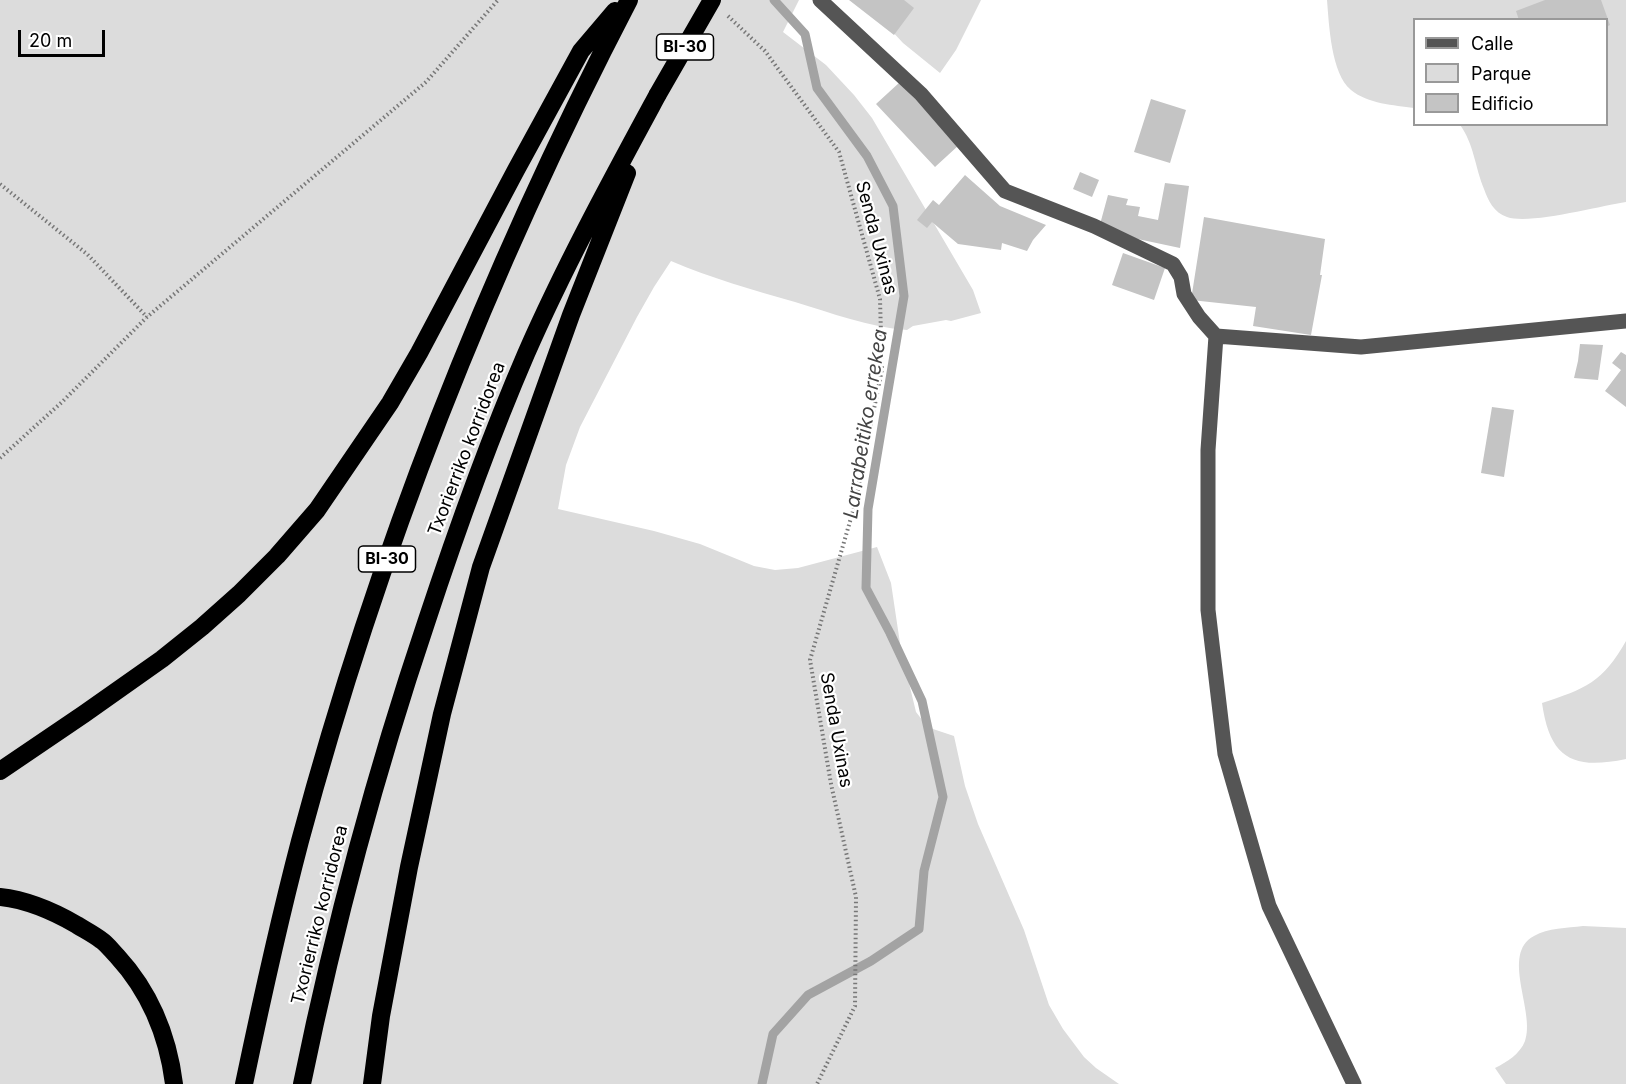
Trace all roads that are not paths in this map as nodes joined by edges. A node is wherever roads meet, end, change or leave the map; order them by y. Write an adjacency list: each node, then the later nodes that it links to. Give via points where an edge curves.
1 (624, 0): 8 (highway, via 581,51 419,353 317,510 277,556 202,627 94,708)
2 (629, 0): 11 (highway, Txorierriko korridorea / BI-30, via 552,154 499,274 400,522 303,831)
3 (712, 0): 5 (highway, Txorierriko korridorea / BI-30, bridge)
4 (820, 0): 7 (street, via 921,94 1005,191 1094,226 1173,264 1198,317)
5 (658, 93): 12 (highway, Txorierriko korridorea / BI-30, via 575,249 527,353 451,545 370,798); 13 (highway, via 571,315 481,567 442,714 409,867)
6 (1626, 321): 7 (street, via 1360,347)
7 (1216, 336): 14 (street, via 1208,450 1208,610 1225,753 1269,906)
8 (0, 771)
9 (0, 897): 10 (highway, via 20,899 59,914 102,941 123,963 144,990 161,1025)
10 (174, 1084)
11 (244, 1084)
12 (302, 1084)
13 (372, 1084)
14 (1354, 1084)

